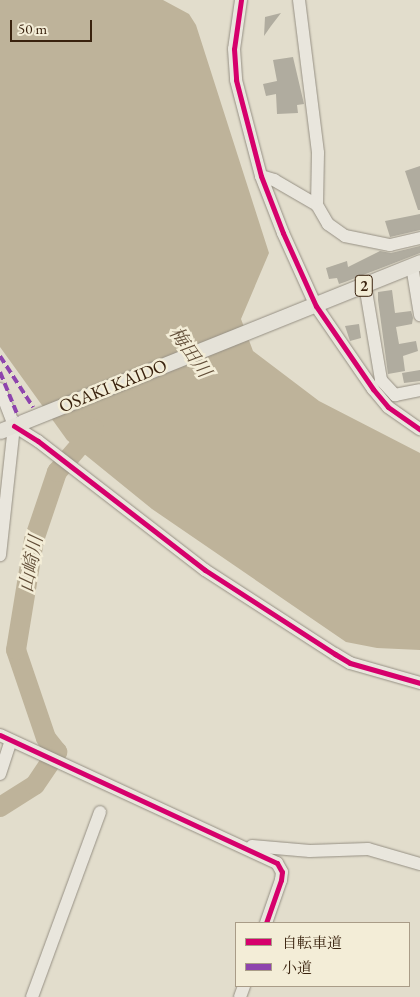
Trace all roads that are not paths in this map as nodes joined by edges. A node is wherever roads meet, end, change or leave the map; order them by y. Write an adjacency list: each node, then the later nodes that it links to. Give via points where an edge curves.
1 (241, 0): 3 (street, via 234,49 236,80)
2 (299, 0): 4 (street, via 318,153)
3 (261, 176): 4 (street); 8 (street)
4 (317, 205): 5 (street, via 328,224 345,236 390,245)
5 (420, 238)
6 (416, 264): 7 (main road, OSAKI KAIDO / 2); 9 (street)
7 (365, 286): 8 (main road, OSAKI KAIDO / 2); 11 (street, via 381,380 395,395)
8 (312, 308): 13 (main road, OSAKI KAIDO / 2); 14 (street, via 381,401)
9 (420, 315)
10 (0, 390): 13 (street)
11 (420, 390)
12 (0, 402): 13 (street)
13 (9, 425): 15 (street); 17 (street, via 64,462 205,570 334,654 350,663)
14 (420, 429)
15 (4, 486): 16 (street)
16 (0, 556)
17 (420, 683)
18 (5, 738): 19 (street); 21 (street)
19 (0, 774)
20 (100, 812): 24 (street)
21 (237, 844): 22 (street, via 282,850 368,849); 23 (street, via 277,863 282,872)
22 (420, 864)
23 (266, 922)
24 (32, 997)

